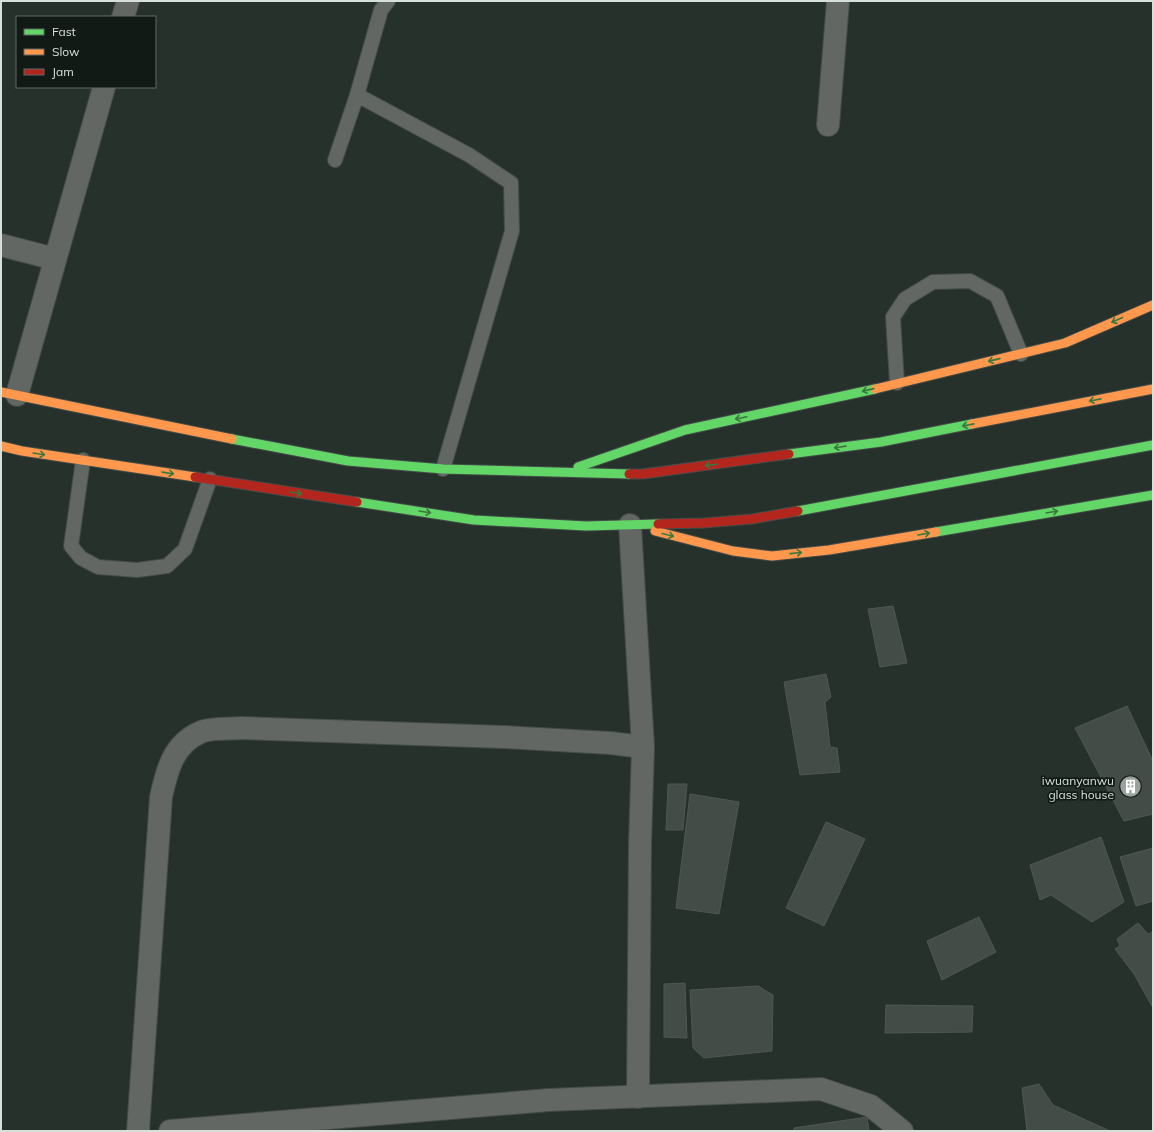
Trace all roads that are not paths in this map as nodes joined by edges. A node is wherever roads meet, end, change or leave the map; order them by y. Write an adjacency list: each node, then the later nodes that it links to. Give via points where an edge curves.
1 (128, 1): 4 (street)
2 (388, 1): 6 (lane, via 381,10)
3 (838, 1): 7 (street)
4 (123, 16)
5 (104, 88): 10 (street)
6 (357, 95): 8 (lane); 19 (lane, via 469,155 511,183 512,231)
7 (828, 125)
8 (335, 160)
9 (1, 245): 10 (street)
10 (55, 259): 15 (street)
11 (1153, 305): 12 (main road, one-way to 12, via 1065,343)
12 (1021, 354): 13 (main road, one-way to 13); 13 (lane, via 997,296 970,281 933,282 905,300 893,317)
13 (897, 383): 20 (main road, one-way to 20, via 685,430)
14 (1153, 389): 20 (main road, one-way to 20, via 881,442 643,474)
15 (9, 393): 19 (main road, via 348,460)
16 (1153, 444): 23 (main road, via 752,519)
17 (1, 446): 18 (main road, one-way to 18)
18 (83, 460): 21 (main road, one-way to 21); 21 (lane, via 71,546 81,558 98,567 137,570 167,566 185,549)
19 (443, 469): 20 (main road)
20 (565, 471)
21 (210, 479): 23 (main road, one-way to 23, via 474,520 586,526)
22 (1153, 495): 23 (main road, one-way to 22, via 733,551 772,556 829,550)
23 (630, 525): 24 (street)
24 (643, 747): 25 (street); 26 (street, via 504,737 241,728 202,731 181,744 167,771 162,797)
25 (638, 1096): 27 (street, via 549,1100); 28 (street, via 821,1089 871,1106)
26 (138, 1131)
27 (170, 1131)
28 (902, 1131)

